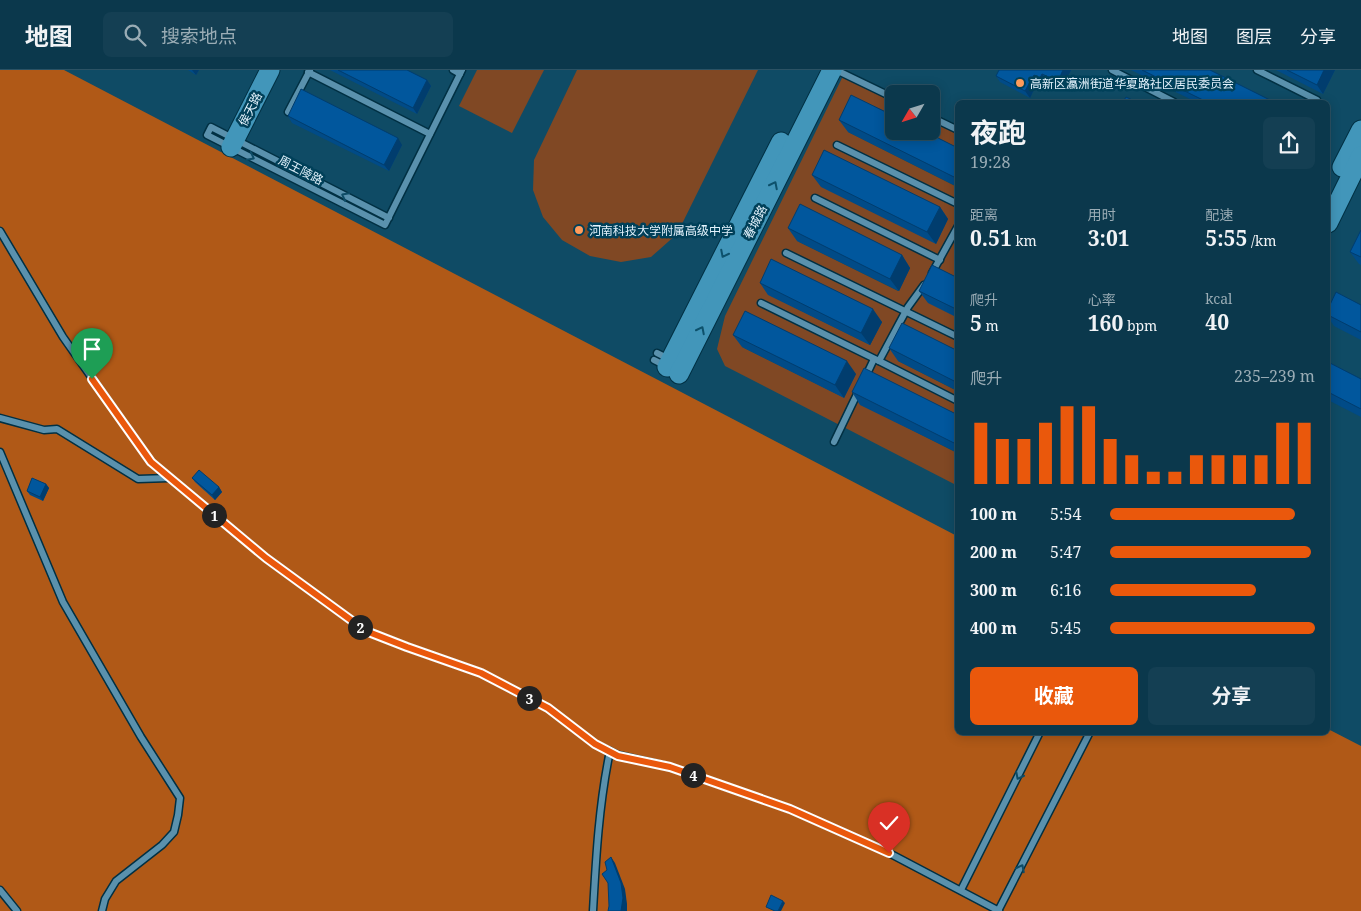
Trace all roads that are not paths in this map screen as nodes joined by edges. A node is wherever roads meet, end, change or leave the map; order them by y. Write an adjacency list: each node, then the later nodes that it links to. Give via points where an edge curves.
1 (256, 70): 19 (street, 侯天路)
2 (270, 70): 19 (street, 侯天路)
3 (453, 70): 10 (lane)
4 (817, 70): 5 (street, 春城路, one-way to 5, via 673,366)
5 (832, 70)
6 (836, 70): 11 (lane)
7 (1112, 70): 12 (lane)
8 (1257, 70): 13 (lane)
9 (309, 71): 14 (lane); 18 (lane)
10 (461, 72): 18 (lane)
11 (885, 94)
12 (1170, 100)
13 (1317, 100)
14 (288, 112)
15 (940, 121): 16 (lane)
16 (955, 129)
17 (1361, 130): 22 (street)
18 (430, 134): 25 (lane)
19 (221, 137): 25 (lane, 周王陵路, one-way to 19); 25 (lane, 周王陵路, one-way to 25, via 385,225)
20 (838, 145): 24 (lane)
21 (1361, 156): 26 (street)
22 (1330, 193)
23 (815, 198): 30 (lane)
24 (955, 203)
25 (388, 218)
26 (1330, 218)
27 (0, 230): 39 (lane, via 62,337 151,462)
28 (955, 232): 30 (lane)
29 (786, 253): 32 (lane)
30 (940, 260): 32 (lane)
31 (761, 302): 34 (lane)
32 (906, 311): 33 (lane); 34 (lane)
33 (955, 336)
34 (877, 360): 35 (lane); 37 (lane)
35 (955, 399)
36 (0, 418): 39 (lane, via 44,430 57,429 138,479)
37 (834, 442)
38 (0, 452): 46 (lane, via 63,602 180,798 174,832 116,881)
39 (169, 478): 42 (lane, via 266,558 366,631 481,673 548,708 595,744)
40 (1038, 735): 44 (lane, one-way to 44)
41 (1088, 735): 48 (lane, one-way to 41)
42 (610, 751): 44 (lane, via 618,756 670,767 790,809 889,853); 47 (lane, via 597,842)
43 (0, 890): 45 (lane)
44 (961, 890): 48 (lane)
45 (17, 911)
46 (102, 911)
47 (594, 911)
48 (998, 911)

